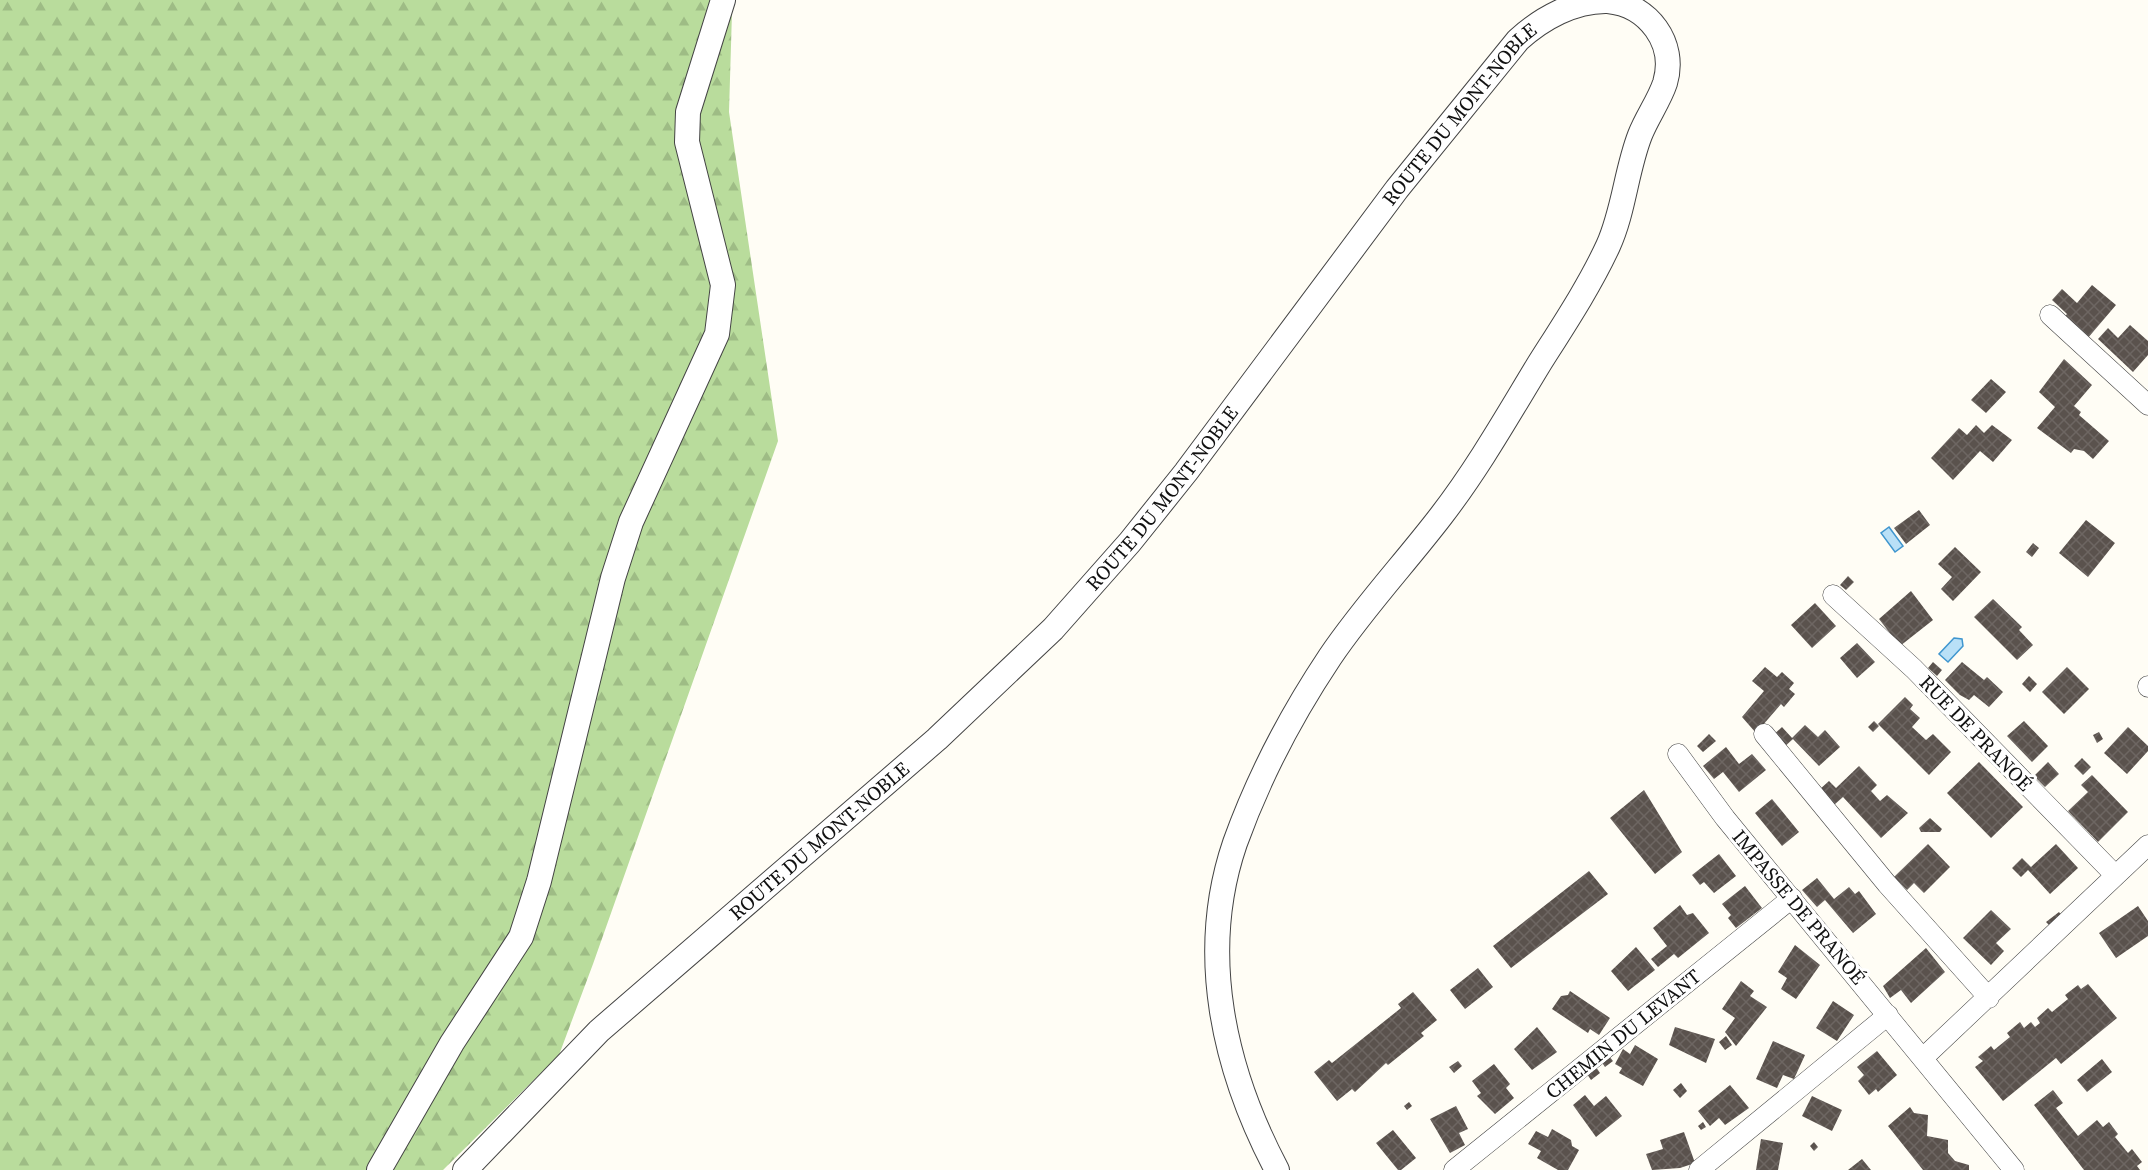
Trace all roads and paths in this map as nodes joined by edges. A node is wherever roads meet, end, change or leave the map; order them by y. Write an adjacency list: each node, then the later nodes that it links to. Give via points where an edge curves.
1 (723, 0): 13 (street, via 688,112 687,142 723,285 717,334 631,522 613,578 539,881 521,938 452,1043)
2 (2050, 315): 3 (street)
3 (2148, 405)
4 (1833, 595): 8 (street, RUE DE PRANOÉ, via 1914,669)
5 (1764, 734): 10 (street, via 1887,884)
6 (1678, 754): 9 (street, IMPASSE DE PRANOÉ)
7 (2148, 845): 8 (street)
8 (2115, 875): 10 (street)
9 (1792, 898): 11 (street, IMPASSE DE PRANOÉ); 16 (street, CHEMIN DU LEVANT)
10 (1989, 998): 12 (street)
11 (1888, 1015): 12 (street, IMPASSE DE PRANOÉ); 17 (street)
12 (1923, 1058): 18 (street)
13 (379, 1170)
14 (465, 1170): 15 (street, ROUTE DU MONT-NOBLE, via 599,1031 937,739 1053,629 1186,472 1397,189 1518,40 1536,24 1576,5 1606,0 1621,4 1636,9 1658,29 1668,56 1668,69 1662,91 1640,134 1608,247 1477,465 1445,512 1346,634 1310,688 1266,771 1235,845 1221,904 1220,1000 1239,1083)
15 (1277, 1170)
16 (1454, 1170)
17 (1699, 1170)
18 (2014, 1170)

